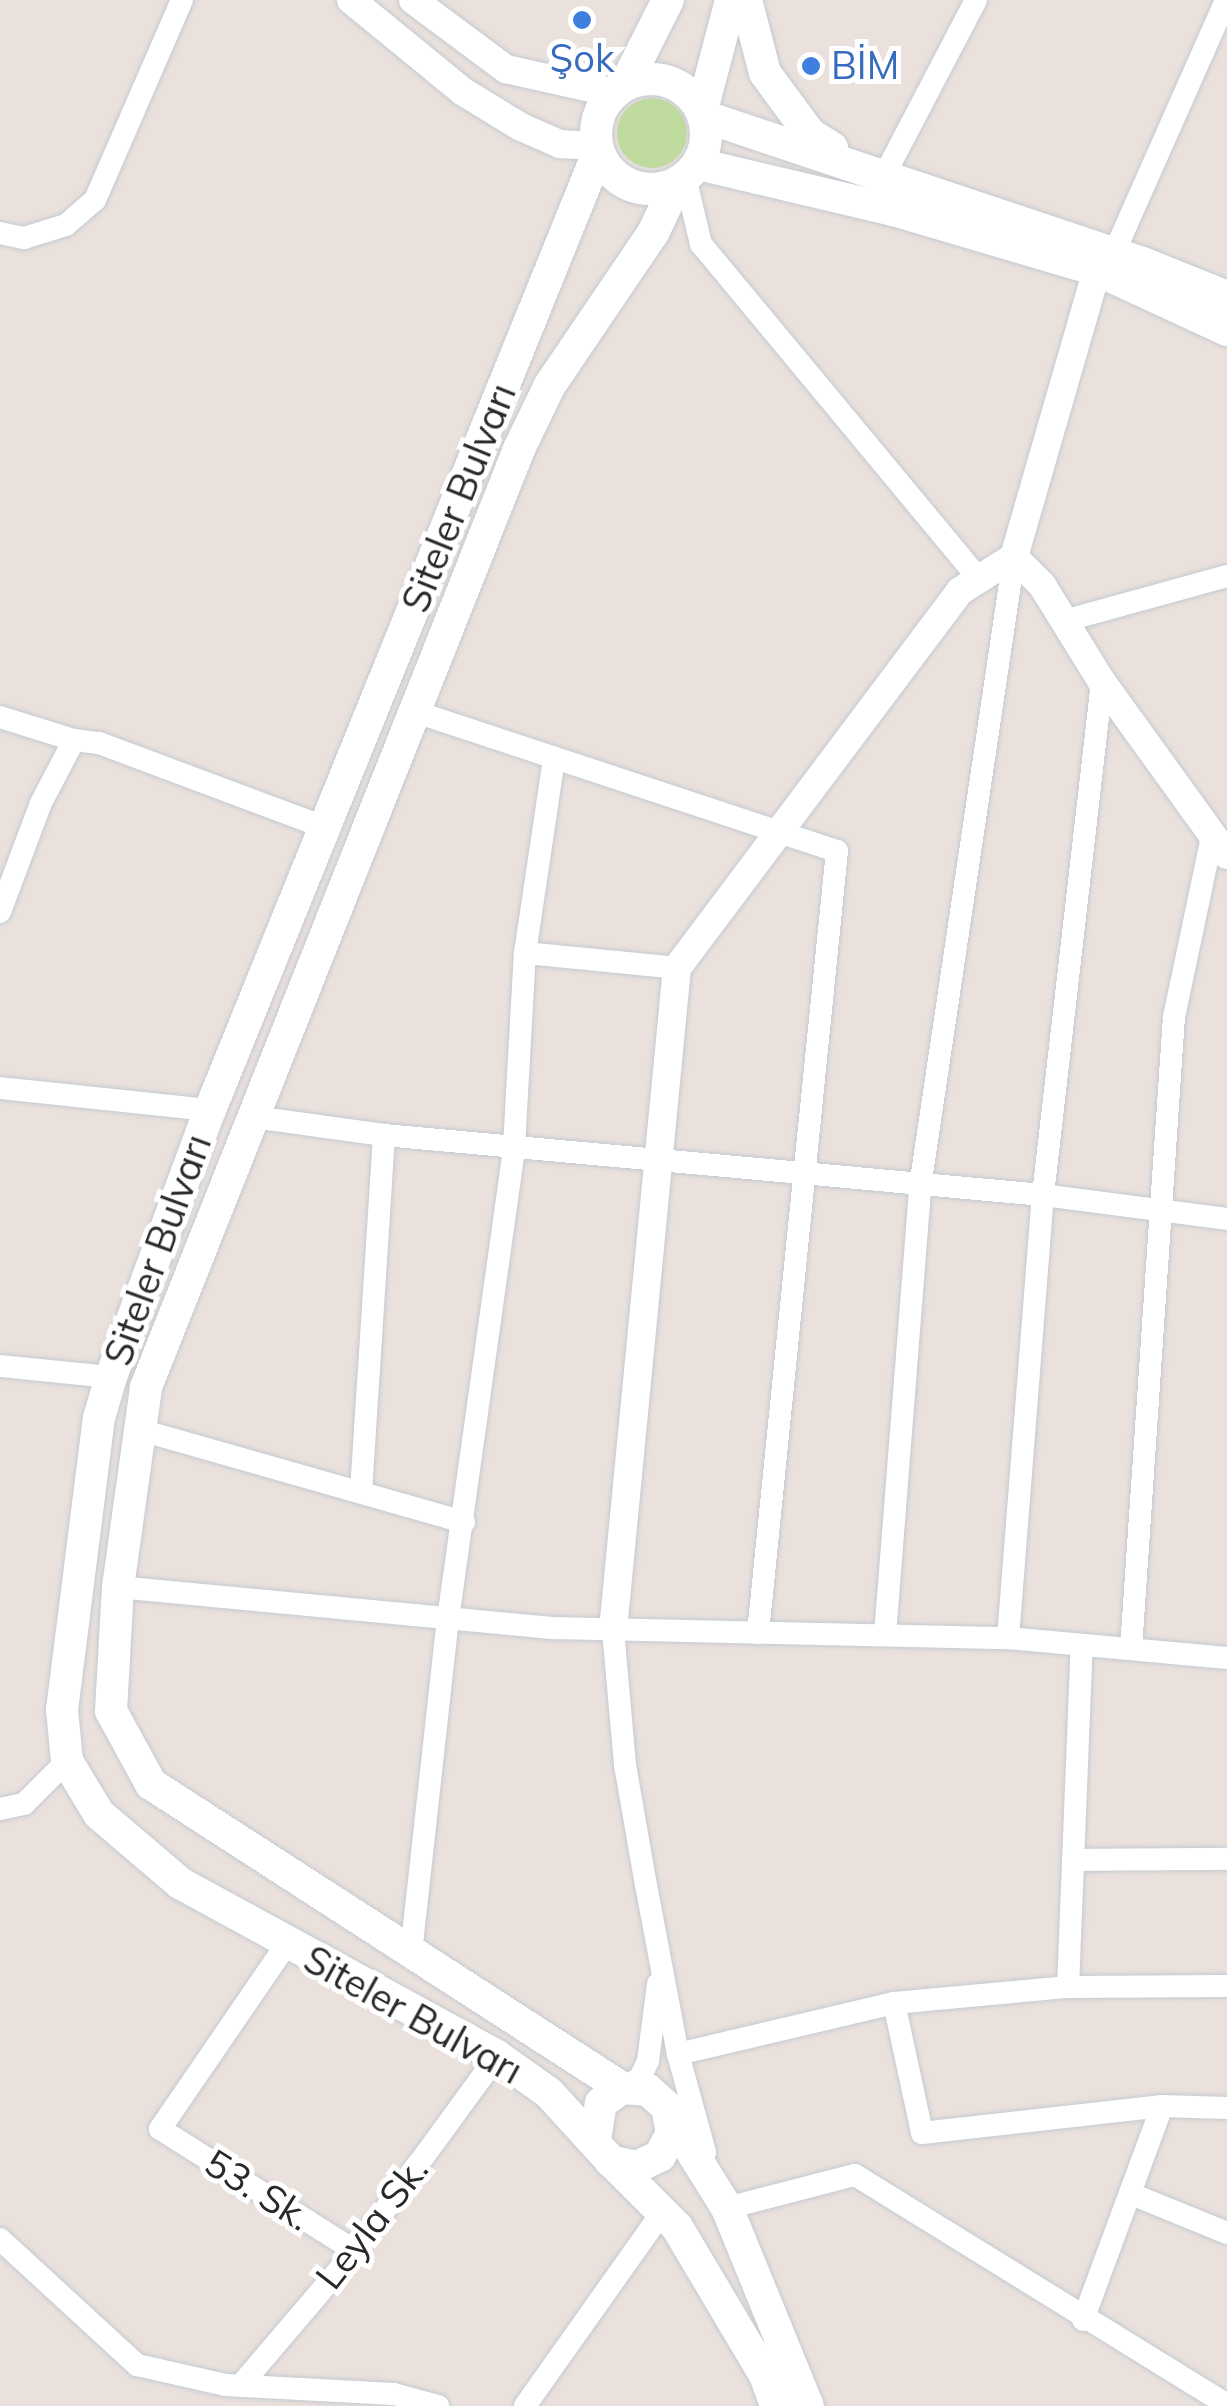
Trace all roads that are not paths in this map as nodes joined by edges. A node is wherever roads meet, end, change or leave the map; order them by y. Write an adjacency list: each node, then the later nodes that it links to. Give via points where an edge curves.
1 (182, 0): 14 (street, via 95,200 66,225 24,238)
2 (351, 0): 11 (street, via 462,91 521,127 560,144)
3 (413, 0): 9 (street, via 506,69)
4 (668, 0): 9 (main road)
5 (732, 0): 10 (main road)
6 (746, 0): 12 (main road, via 765,73 785,104 810,134)
7 (976, 0): 12 (street)
8 (1226, 0): 15 (street)
9 (619, 89): 10 (main road, via 658,79 675,84); 11 (main road, via 598,118)
10 (702, 113): 12 (main road); 13 (main road, via 705,146)
11 (598, 150): 13 (main road, via 629,185 646,190); 27 (main road, Siteler Bulvarı)
12 (871, 169): 15 (main road)
13 (687, 175): 15 (main road, via 893,210); 20 (street, via 701,244); 23 (main road, Siteler Bulvarı, via 550,385)
14 (0, 233)
15 (1106, 262): 16 (main road); 17 (main road); 18 (street)
16 (1227, 297)
17 (1227, 330)
18 (1014, 557): 20 (street); 21 (street); 40 (street)
19 (1227, 576): 21 (street)
20 (979, 578): 28 (street, via 960,591)
21 (1064, 621): 22 (street)
22 (1102, 682): 29 (street); 41 (street)
23 (416, 712): 26 (street); 35 (main road, Siteler Bulvarı)
24 (0, 716): 25 (street)
25 (74, 740): 27 (street, via 100,743); 30 (street, via 41,803)
26 (554, 759): 28 (street); 31 (street)
27 (324, 827): 34 (main road, Siteler Bulvarı)
28 (783, 830): 32 (street); 39 (street, via 837,851)
29 (1220, 846): 42 (street, via 1174,1017)
30 (0, 912)
31 (526, 953): 32 (street); 37 (street)
32 (677, 968): 38 (street)
33 (0, 1088): 34 (street)
34 (210, 1110): 45 (main road, Siteler Bulvarı)
35 (254, 1116): 36 (street); 46 (main road, Siteler Bulvarı, via 146,1388)
36 (384, 1135): 37 (street); 47 (street)
37 (514, 1147): 38 (street); 48 (street)
38 (654, 1160): 39 (street); 51 (street)
39 (800, 1173): 40 (street); 52 (street)
40 (920, 1187): 41 (street); 53 (street)
41 (1043, 1195): 42 (street); 54 (street)
42 (1160, 1211): 43 (street); 56 (street)
43 (1227, 1218)
44 (0, 1366): 45 (street)
45 (111, 1377): 58 (main road, Siteler Bulvarı, via 99,1418 62,1710)
46 (137, 1429): 47 (street); 49 (main road, Siteler Bulvarı)
47 (360, 1492): 48 (street)
48 (464, 1522): 50 (street)
49 (118, 1586): 50 (street); 63 (main road, Siteler Bulvarı, via 111,1712 150,1784)
50 (448, 1619): 51 (street); 63 (street)
51 (613, 1630): 52 (street); 64 (street, via 625,1765)
52 (758, 1632): 53 (street)
53 (885, 1636): 54 (street)
54 (1008, 1638): 55 (street)
55 (1082, 1645): 56 (street); 61 (street)
56 (1130, 1650): 57 (street)
57 (1227, 1658)
58 (66, 1761): 59 (street, via 24,1804); 62 (main road, Siteler Bulvarı, via 99,1814 180,1884)
59 (0, 1809)
60 (1227, 1859): 61 (street)
61 (1073, 1860): 66 (street)
62 (286, 1945): 69 (main road, Siteler Bulvarı); 80 (street, 53. Sk., via 160,2129)
63 (411, 1953): 70 (main road, Siteler Bulvarı)
64 (660, 1961): 68 (street); 70 (street, via 648,2061 640,2078)
65 (1227, 1986): 66 (street)
66 (1068, 1988): 67 (street)
67 (894, 2003): 68 (street); 71 (street, via 922,2134)
68 (678, 2054): 76 (street, via 694,2124)
69 (497, 2056): 74 (main road, Siteler Bulvarı, via 550,2093); 80 (street, Leyla Sk.)
70 (622, 2088): 73 (main road, via 659,2097); 74 (main road, via 595,2114)
71 (1162, 2106): 72 (street); 75 (street)
72 (1227, 2108)
73 (672, 2120): 74 (main road, via 668,2145 649,2163); 76 (main road)
74 (603, 2150): 77 (main road, Siteler Bulvarı)
75 (1134, 2195): 78 (street); 81 (street)
76 (726, 2208): 81 (street, via 855,2175); 88 (main road)
77 (663, 2211): 86 (street); 87 (main road, Siteler Bulvarı, via 764,2374)
78 (1227, 2233)
79 (0, 2239): 82 (street, via 136,2366)
80 (356, 2251): 82 (street, Leyla Sk.)
81 (1083, 2320): 83 (street)
82 (233, 2385): 84 (street, Leyla Sk.); 85 (street, via 394,2394)
83 (1224, 2405)
84 (214, 2406)
85 (438, 2406)
86 (525, 2406)
87 (776, 2406)
88 (808, 2406)

